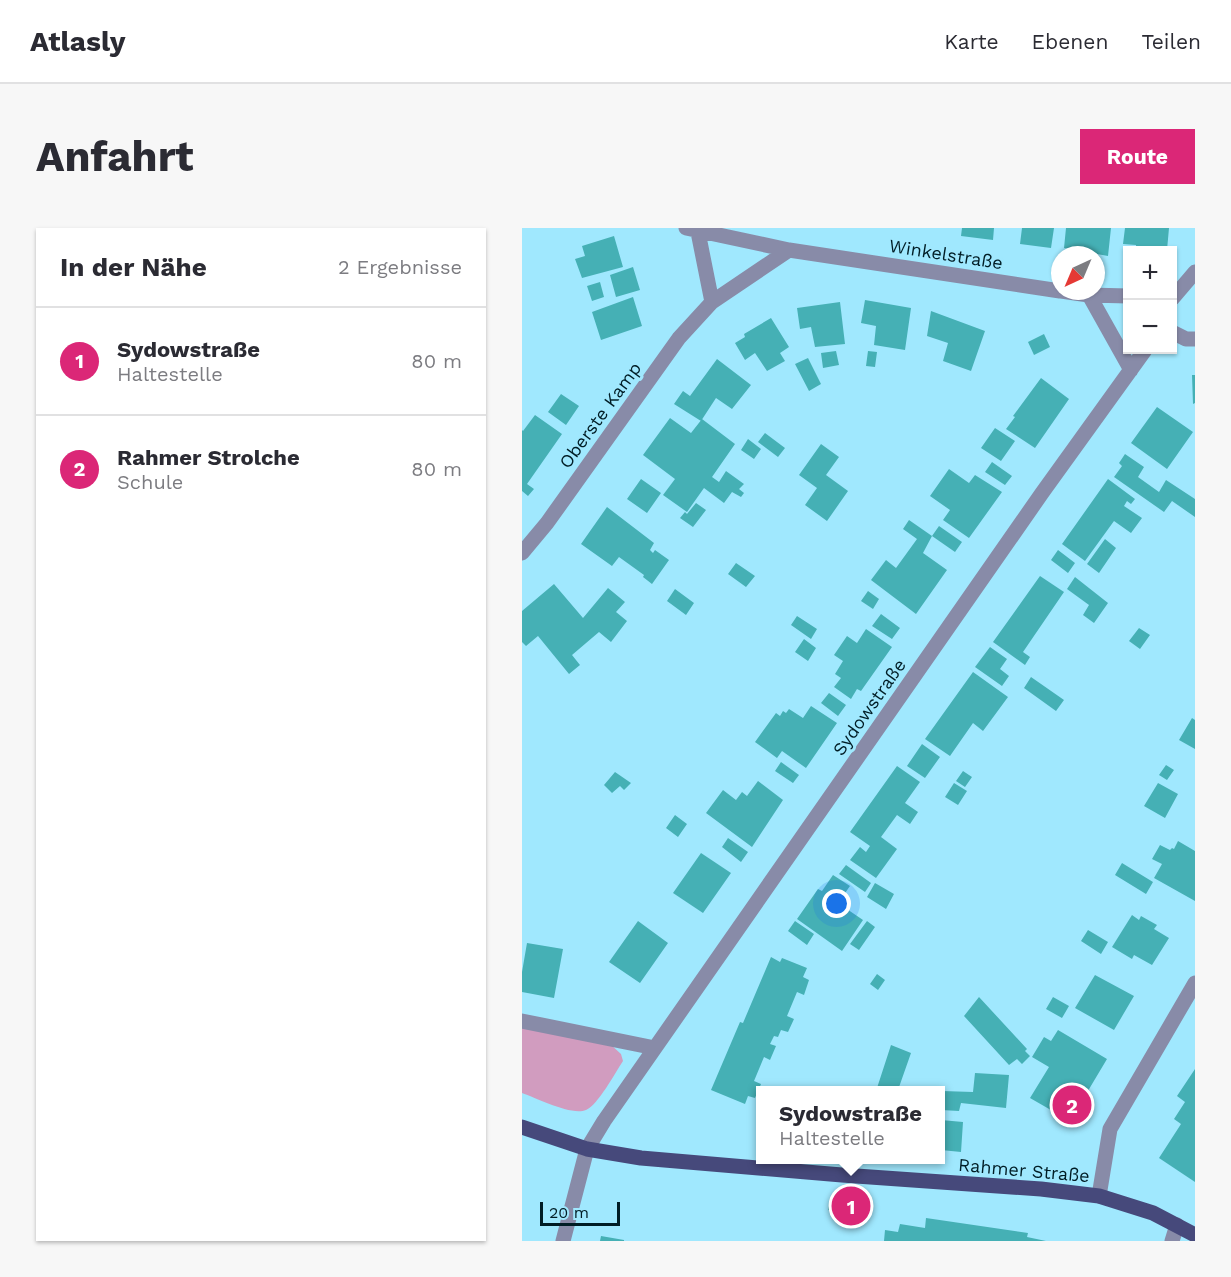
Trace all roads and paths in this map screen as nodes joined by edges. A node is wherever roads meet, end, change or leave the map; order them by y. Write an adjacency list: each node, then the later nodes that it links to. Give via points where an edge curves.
1 (692, 230): 2 (street, Winkelstraße); 9 (street)
2 (789, 250): 4 (street, Winkelstraße); 9 (street, Oberste Kamp)
3 (1195, 272): 5 (street)
4 (1051, 289)
5 (1177, 293)
6 (1105, 295): 7 (street, Winkelstraße)
7 (1123, 296)
8 (1092, 300): 13 (street)
9 (712, 302): 14 (street, Oberste Kamp, via 680,338)
10 (1177, 334): 11 (street)
11 (1195, 339)
12 (1142, 354): 13 (street, Sydowstraße)
13 (1131, 370): 17 (street, Sydowstraße)
14 (522, 553)
15 (1195, 983): 20 (street, via 1110,1129)
16 (522, 1021): 17 (street)
17 (655, 1048): 19 (street, Sydowstraße)
18 (522, 1127): 19 (main road, Rahmer Straße)
19 (587, 1149): 20 (main road, Rahmer Straße, via 664,1160); 23 (street, Sydowstraße)
20 (1100, 1196): 21 (main road, Rahmer Straße)
21 (1177, 1225): 22 (main road, Rahmer Straße); 24 (street)
22 (1195, 1235)
23 (563, 1241)
24 (1172, 1241)

